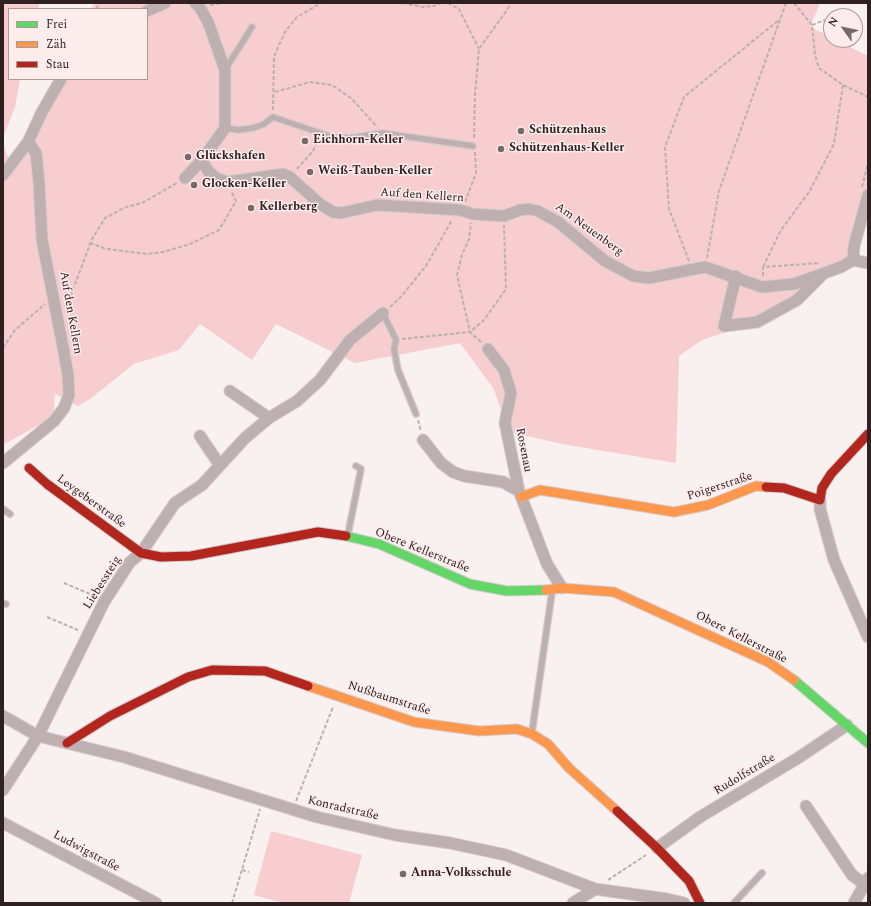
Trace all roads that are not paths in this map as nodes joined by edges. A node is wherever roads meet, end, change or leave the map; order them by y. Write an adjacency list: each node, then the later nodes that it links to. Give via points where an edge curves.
1 (165, 3): 3 (street)
2 (195, 3): 5 (street, via 208,22)
3 (148, 11)
4 (252, 27): 5 (lane)
5 (225, 70): 7 (street)
6 (60, 80): 8 (street)
7 (225, 128): 9 (lane, via 253,128 273,117 332,137 350,138 382,133); 10 (street)
8 (28, 142): 11 (street); 27 (street, Auf den Kellern, via 36,153 42,240 69,395 64,408 54,421)
9 (473, 146)
10 (202, 160): 12 (street); 14 (street, Auf den Kellern, via 208,171 216,178 227,182 283,174 333,212 348,213 377,205 460,210)
11 (3, 175)
12 (185, 178)
13 (864, 193): 15 (street)
14 (473, 214): 18 (street, Am Neuenberg, via 504,216 529,209 547,215 605,261 634,276 649,278 705,267)
15 (853, 260): 16 (street); 17 (street, Am Neuenberg, via 841,267)
16 (868, 263)
17 (823, 268): 18 (street, Am Neuenberg, via 794,284 762,287); 18 (street, Am Neuenberg, via 797,300 757,322 724,326)
18 (736, 276)
19 (383, 313): 22 (lane, via 396,340 394,349 398,370); 23 (street, Liebessteig, via 350,340 320,380 297,401)
20 (488, 349): 31 (street, Rosenau, via 504,370 511,393 505,423)
21 (230, 391): 23 (street)
22 (416, 414)
23 (269, 418): 28 (street, Liebessteig)
24 (868, 434): 32 (street, via 831,474 822,488)
25 (200, 436): 28 (street)
26 (423, 440): 31 (street, Rosenau, via 441,463 453,472 503,482)
27 (3, 463)
28 (220, 464): 36 (street, Liebessteig, via 202,485 175,503)
29 (356, 466): 35 (lane, via 361,469)
30 (29, 468): 36 (street, Leygeberstraße)
31 (520, 494): 32 (street, Poigerstraße, via 540,490 674,512 708,505 756,486 784,488); 37 (street, Rosenau)
32 (820, 500): 38 (street, via 820,509 834,560)
33 (3, 509): 34 (lane)
34 (10, 514)
35 (348, 536): 36 (street, Obere Kellerstraße, via 318,532 191,556 161,557); 37 (street, Obere Kellerstraße, via 378,544 470,584 507,591)
36 (141, 553): 42 (street, Liebessteig, via 130,562 104,602)
37 (557, 589): 40 (street, Obere Kellerstraße, via 614,592 722,639 781,670); 41 (lane)
38 (868, 638)
39 (3, 716): 42 (street, Konradstraße)
40 (847, 725): 44 (street, Obere Kellerstraße); 48 (street, Rudolfstraße, via 700,817)
41 (532, 734): 43 (street, Nußbaumstraße, via 517,729 479,731 414,722 265,670 212,670 188,677 110,716); 48 (street, Nußbaumstraße, via 548,744 569,768)
42 (38, 736): 43 (street, Konradstraße); 45 (street, Liebessteig)
43 (67, 742): 51 (street, Konradstraße, via 174,772 293,810 395,835 506,855)
44 (868, 743)
45 (3, 790)
46 (806, 806): 50 (street, via 852,875)
47 (3, 823): 52 (street, Ludwigstraße)
48 (657, 848): 55 (street, Nußbaumstraße, via 689,881)
49 (762, 873): 56 (lane)
50 (866, 881): 57 (street)
51 (595, 889): 53 (street); 54 (street, Konradstraße)
52 (156, 903)
53 (573, 903)
54 (684, 903)
55 (700, 903)
56 (734, 903)
57 (854, 903)

